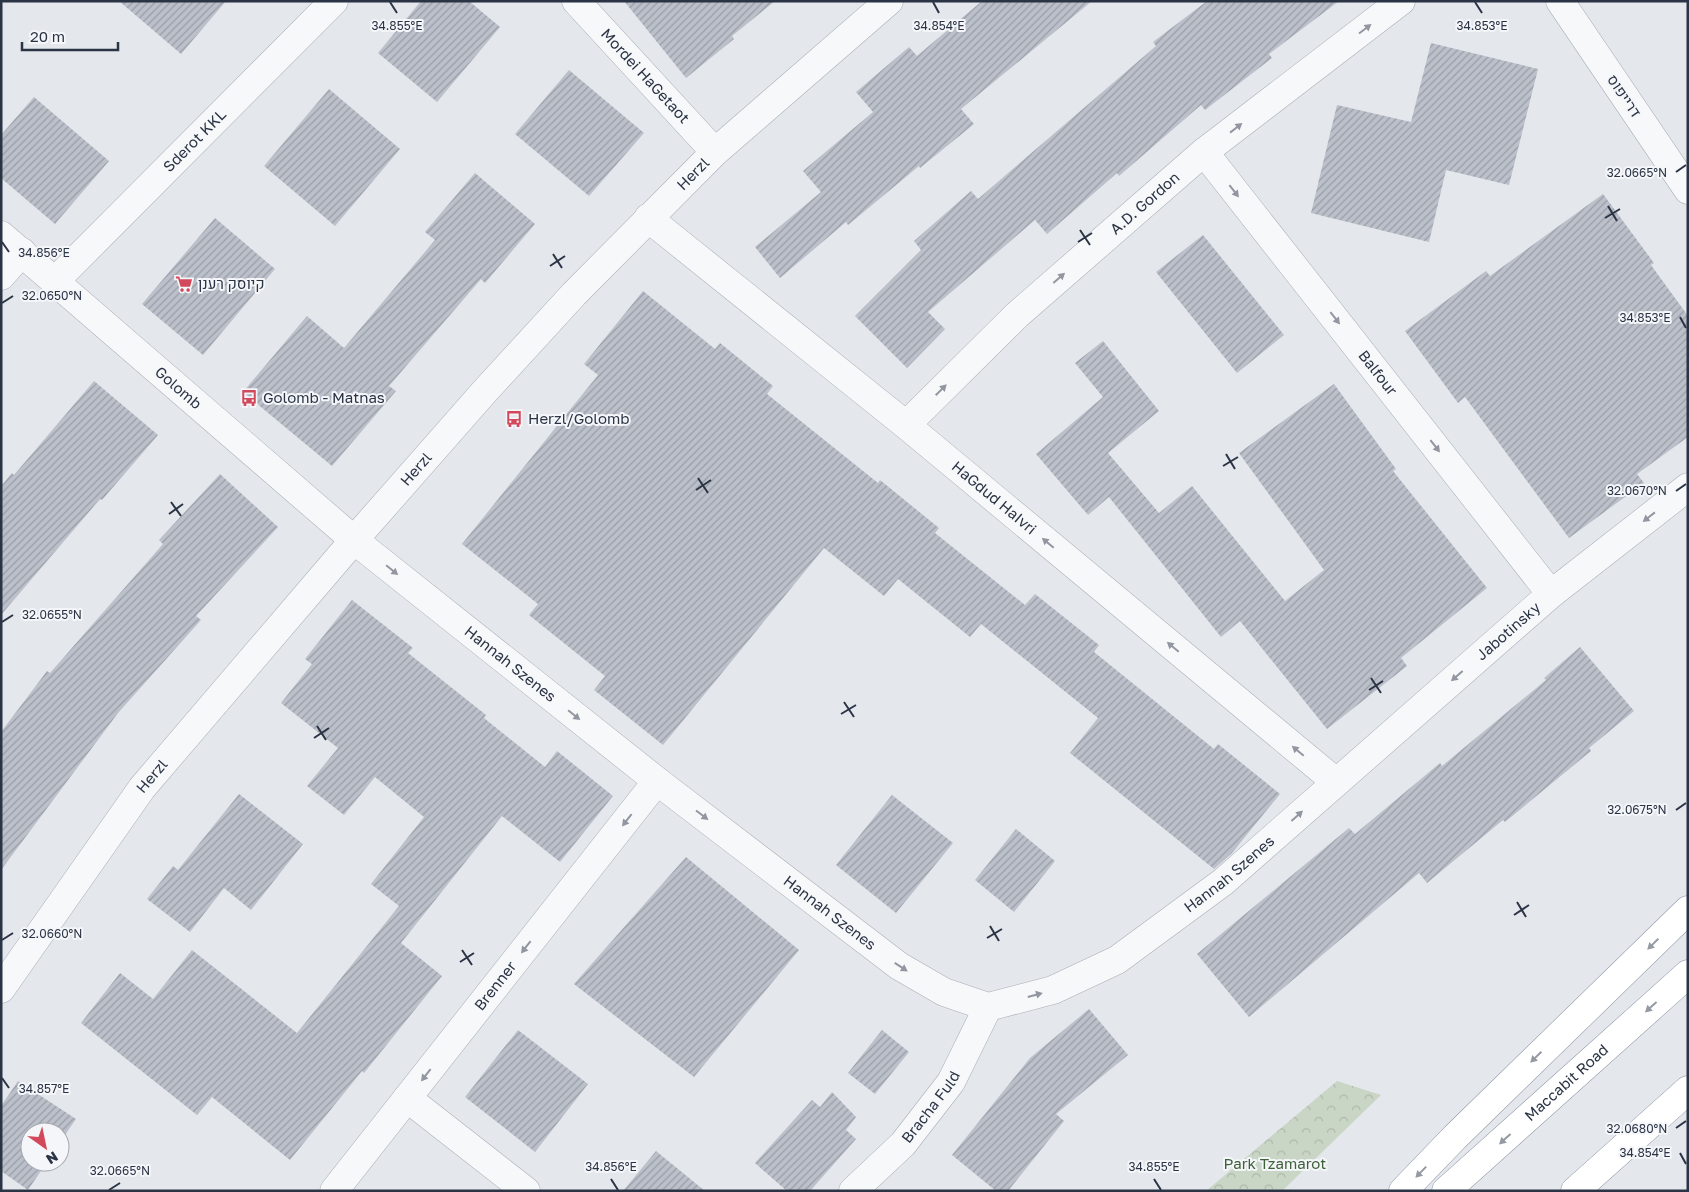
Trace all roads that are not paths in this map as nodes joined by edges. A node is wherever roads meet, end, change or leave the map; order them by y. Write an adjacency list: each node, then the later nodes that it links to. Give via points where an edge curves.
1 (334, 1): 13 (street, Sderot KKL)
2 (576, 1): 6 (street, Mordei HaGetaot)
3 (889, 1): 6 (street, Herzl)
4 (1401, 1): 7 (street, A.D. Gordon, one-way to 4)
5 (1560, 1): 8 (street, דרייפוס)
6 (714, 152): 9 (street, Herzl)
7 (1204, 152): 14 (street, A.D. Gordon, one-way to 7, via 1017,315); 17 (street, Balfour, one-way to 17)
8 (1688, 190)
9 (648, 218): 14 (street, HaGdud HaIvri); 16 (street, Herzl, via 555,315)
10 (1, 235): 11 (street, Golomb)
11 (22, 252): 12 (street); 13 (street, Golomb)
12 (1, 276)
13 (55, 281): 16 (street, Golomb)
14 (906, 425): 19 (street, HaGdud HaIvri, one-way to 14)
15 (1688, 487): 17 (street, Jabotinsky, one-way to 17)
16 (354, 540): 18 (street, Hannah Szenes, one-way to 18); 22 (street, Herzl, via 142,788)
17 (1551, 594): 19 (street, Jabotinsky, one-way to 19)
18 (657, 782): 23 (street, Hannah Szenes, one-way to 23, via 899,966 944,992); 25 (street, Brenner, one-way to 25)
19 (1336, 782): 23 (street, Hannah Szenes, one-way to 19, via 1053,990 1117,960 1223,882)
20 (1688, 910): 30 (highway, one-way to 30)
21 (1688, 974): 31 (highway, Maccabit Road, one-way to 31)
22 (1, 989)
23 (988, 1007): 29 (street, Bracha Fuld, via 951,1082 903,1144)
24 (1688, 1090): 32 (highway)
25 (407, 1098): 27 (street, Brenner); 28 (street)
26 (1688, 1104): 33 (highway)
27 (334, 1191)
28 (526, 1191)
29 (853, 1191)
30 (1403, 1191)
31 (1446, 1191)
32 (1574, 1191)
33 (1604, 1191)

